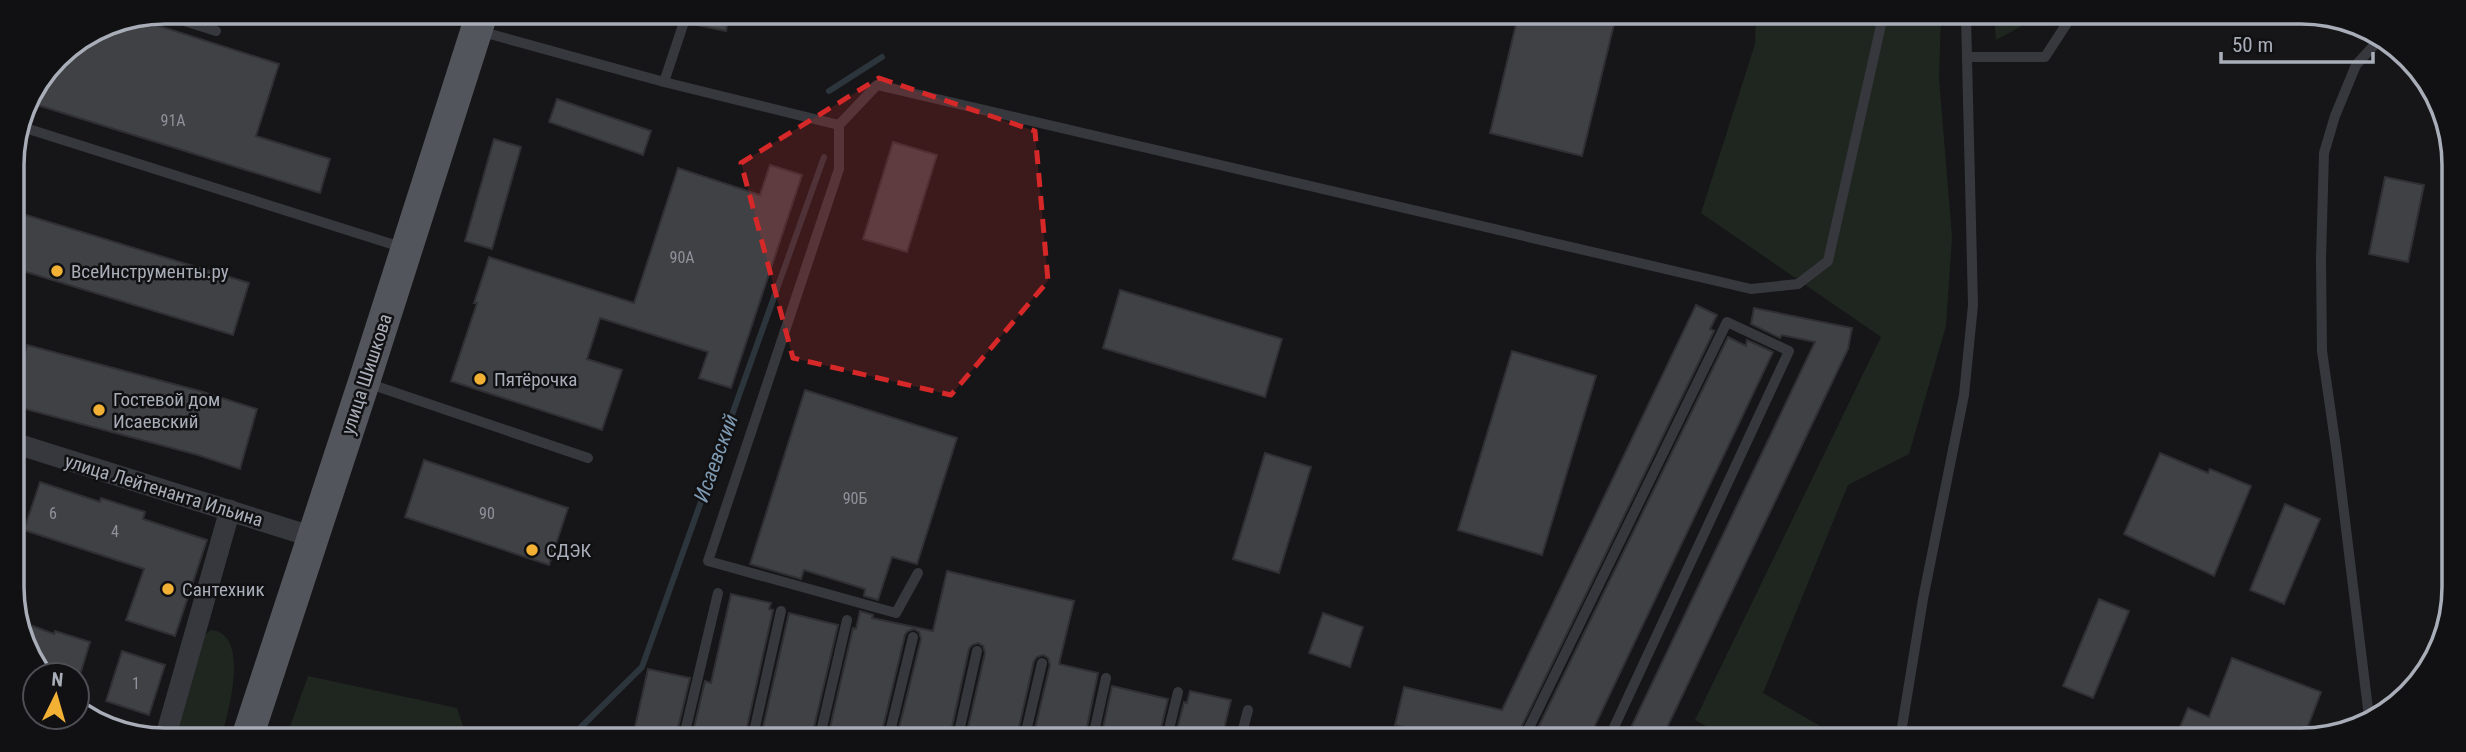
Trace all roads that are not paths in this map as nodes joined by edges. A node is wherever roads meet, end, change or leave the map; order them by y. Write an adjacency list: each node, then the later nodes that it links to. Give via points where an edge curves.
1 (1881, 24): 12 (lane, via 1828,261 1798,284 1751,289 877,86)
2 (1967, 24): 10 (lane)
3 (2066, 24): 10 (lane, via 2045,57)
4 (195, 25): 8 (lane)
5 (478, 25): 14 (main road, улица Шишкова)
6 (488, 25): 11 (lane)
7 (683, 25): 11 (lane)
8 (216, 32)
9 (2374, 45): 30 (lane, via 2356,65 2324,153 2321,259 2322,352)
10 (1969, 57): 34 (lane, via 1973,305 1964,395)
11 (664, 82): 12 (lane)
12 (839, 125): 20 (lane, via 839,169 708,561 896,613)
13 (29, 129): 14 (lane)
14 (406, 249): 15 (main road, улица Шишкова)
15 (364, 382): 17 (lane); 19 (main road, улица Шишкова)
16 (24, 446): 18 (street, улица Лейтенанта Ильина)
17 (589, 458)
18 (230, 510): 19 (street, улица Лейтенанта Ильина); 35 (street)
19 (313, 537): 36 (main road, улица Шишкова)
20 (918, 573)
21 (718, 593): 37 (lane)
22 (781, 611): 38 (lane)
23 (847, 620): 39 (lane)
24 (913, 637): 40 (lane)
25 (977, 651): 41 (lane)
26 (1042, 663): 42 (lane)
27 (1106, 678): 43 (lane)
28 (1178, 692): 44 (lane)
29 (1248, 710): 31 (lane)
30 (2369, 710)
31 (1243, 727)
32 (1529, 727): 33 (lane, via 1727,322 1788,351)
33 (1614, 727)
34 (1902, 727)
35 (168, 728)
36 (250, 728)
37 (686, 728)
38 (755, 728)
39 (822, 728)
40 (891, 728)
41 (960, 728)
42 (1027, 728)
43 (1095, 728)
44 (1169, 728)

